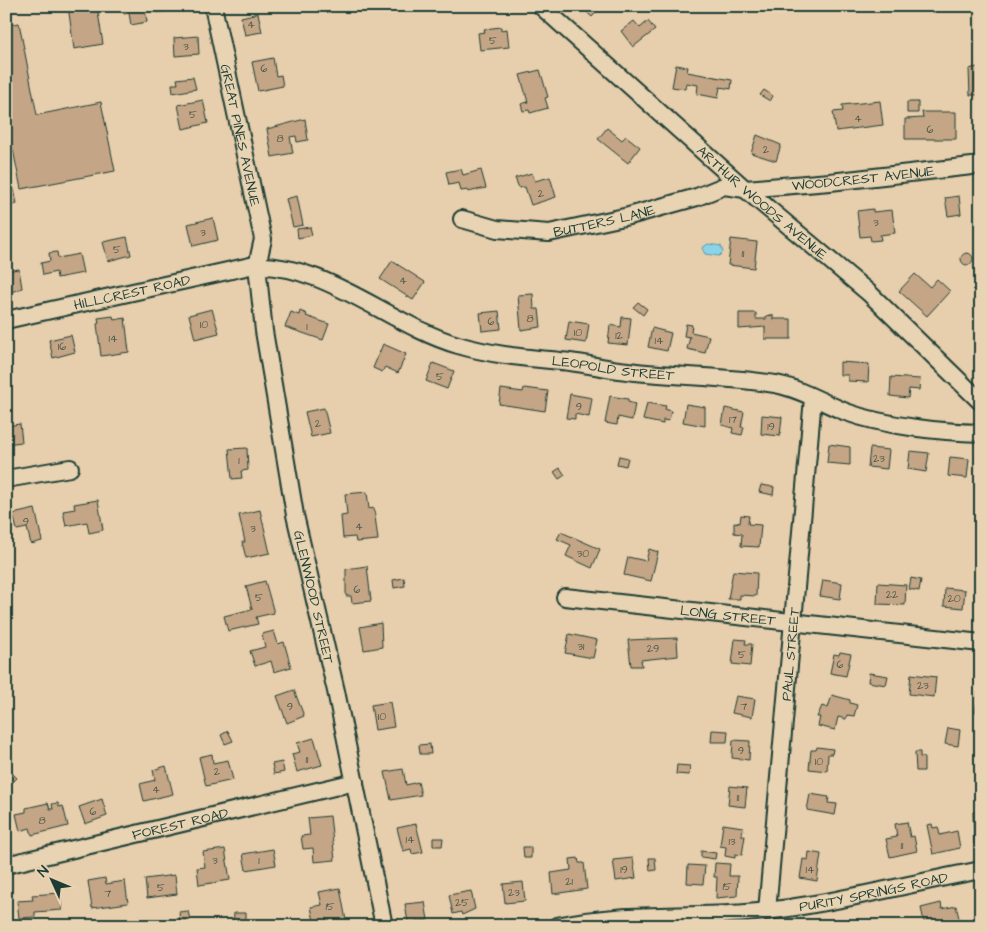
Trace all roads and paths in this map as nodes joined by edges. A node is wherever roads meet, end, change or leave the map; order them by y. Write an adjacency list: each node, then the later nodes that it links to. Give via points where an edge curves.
1 (213, 6): 6 (street, GREAT PINES AVENUE, via 263,239)
2 (541, 6): 4 (street, ARTHUR WOODS AVENUE)
3 (981, 165): 4 (street, WOODCREST AVENUE)
4 (745, 189): 5 (street, BUTTERS LANE, via 724,186 697,198 549,233 497,230); 9 (street, ARTHUR WOODS AVENUE, via 868,294)
5 (462, 218)
6 (257, 266): 7 (street, HILLCREST ROAD); 8 (street, LEOPOLD STREET, via 276,266 304,274 343,290 429,335 474,350 619,370 776,384); 16 (street, GLENWOOD STREET, via 264,332 295,515)
7 (6, 320)
8 (813, 398): 10 (street, LEOPOLD STREET, via 870,419); 14 (street, PAUL STREET)
9 (981, 402)
10 (981, 433)
11 (70, 468): 12 (street)
12 (6, 478)
13 (564, 597): 14 (street, LONG STREET)
14 (793, 623): 15 (street, LONG STREET); 19 (street, PAUL STREET)
15 (981, 644)
16 (355, 782): 17 (street, FOREST ROAD); 20 (street, GLENWOOD STREET)
17 (6, 865)
18 (981, 870): 19 (street, PURITY SPRINGS ROAD, via 868,895)
19 (767, 911): 21 (street, PURITY SPRINGS ROAD, via 620,916)
20 (384, 926)
21 (557, 926)

